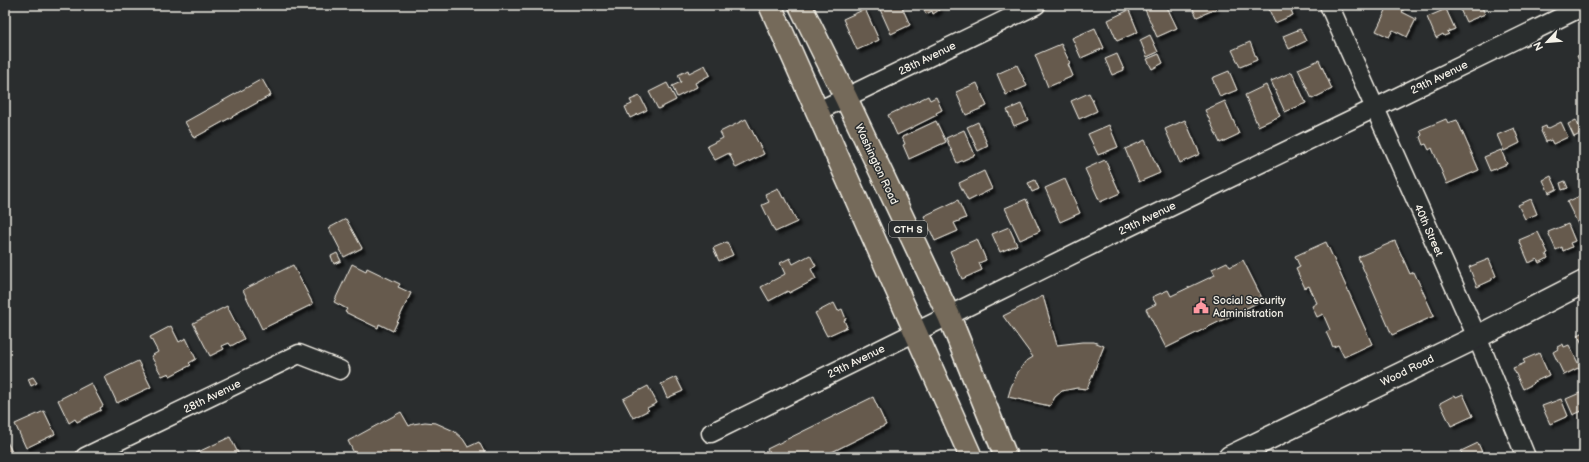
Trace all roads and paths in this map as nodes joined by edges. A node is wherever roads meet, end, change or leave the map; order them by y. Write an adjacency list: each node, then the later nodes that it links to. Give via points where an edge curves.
1 (770, 5): 8 (main road, CTH S)
2 (800, 5): 6 (main road, Washington Road / CTH S)
3 (1036, 5): 6 (street, 28th Avenue)
4 (1329, 5): 7 (street, 40th Street)
5 (1584, 6): 7 (street, 29th Avenue)
6 (846, 98): 8 (street, 28th Avenue); 10 (main road, Washington Road / CTH S)
7 (1376, 108): 10 (street, 29th Avenue); 12 (street, 40th Street)
8 (818, 111): 11 (main road, CTH S)
9 (1584, 282): 12 (street, Wood Road)
10 (949, 316): 11 (street, 29th Avenue); 17 (main road, Washington Road / CTH S)
11 (915, 332): 14 (street, 29th Avenue); 16 (main road, CTH S)
12 (1477, 337): 18 (street, Wood Road); 19 (street, 40th Street)
13 (340, 370): 15 (street, 28th Avenue, via 299,354)
14 (711, 433)
15 (85, 457)
16 (971, 457)
17 (1006, 457)
18 (1230, 457)
19 (1526, 457)

